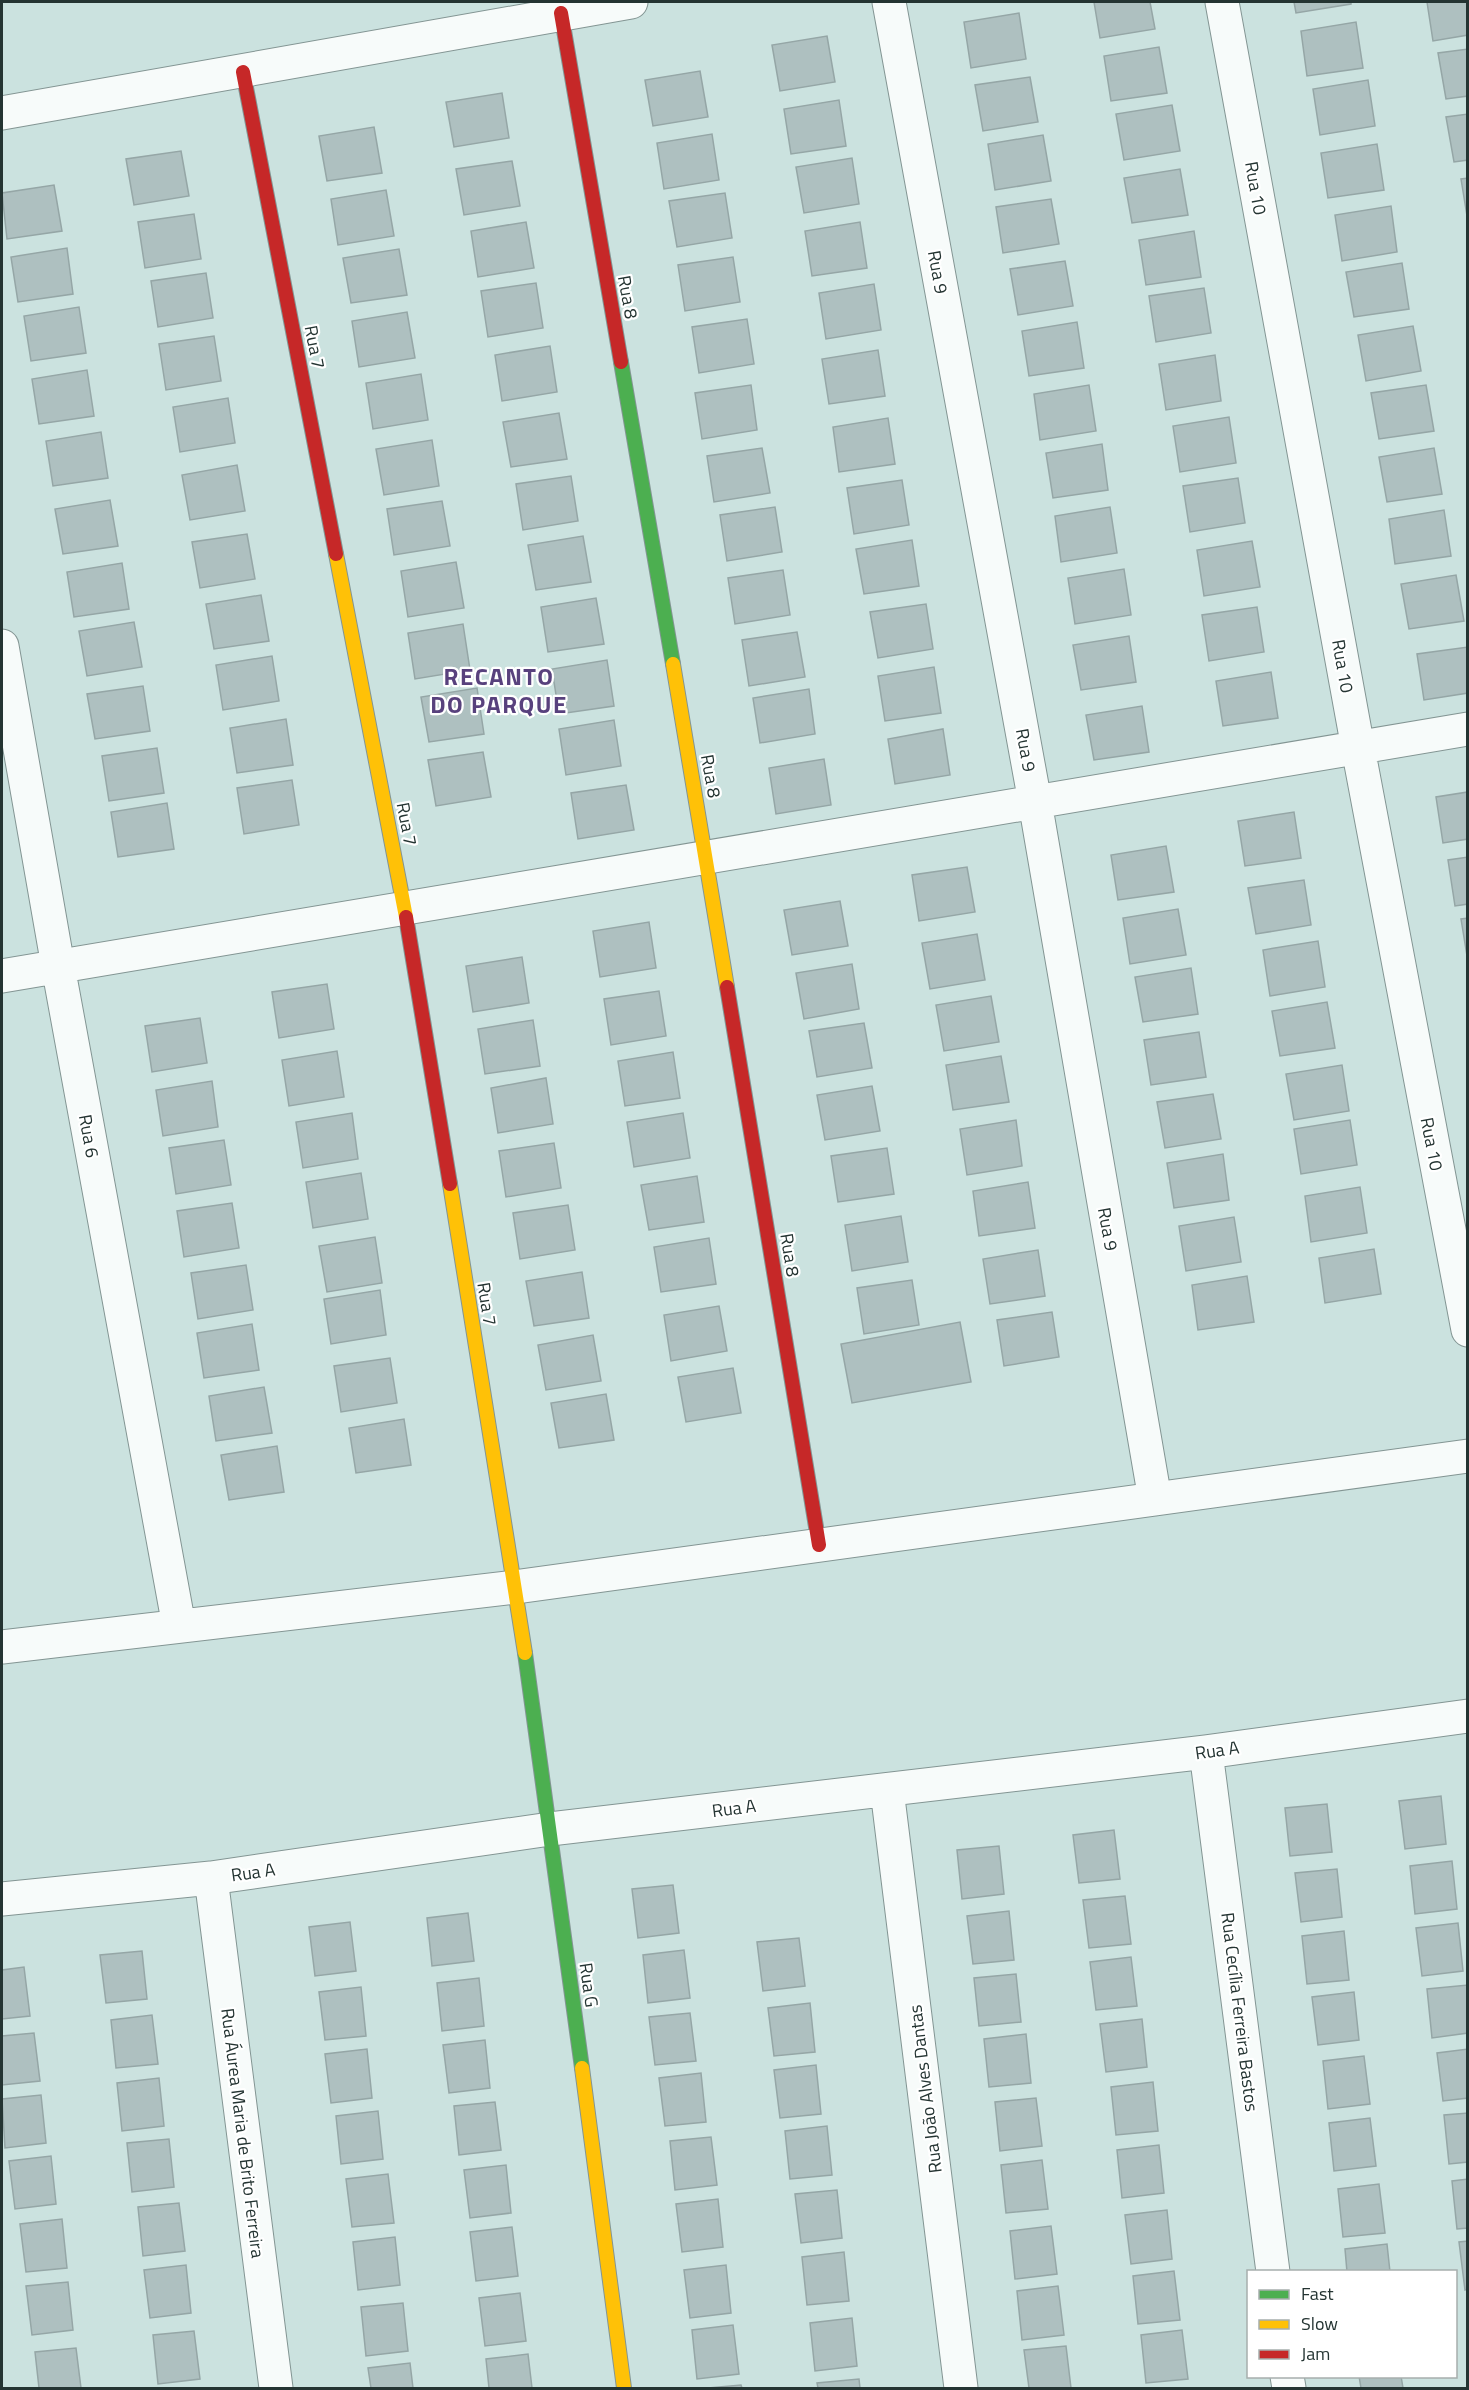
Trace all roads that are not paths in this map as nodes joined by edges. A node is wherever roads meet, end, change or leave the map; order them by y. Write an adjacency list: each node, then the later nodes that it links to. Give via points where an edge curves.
1 (632, 2): 4 (street)
2 (889, 2): 10 (street, Rua 9)
3 (1222, 2): 9 (street, Rua 10)
4 (561, 14): 5 (street); 11 (street, Rua 8)
5 (243, 72): 6 (street); 12 (street, Rua 7)
6 (2, 113)
7 (2, 646): 13 (street, Rua 6)
8 (1467, 729): 9 (street)
9 (1358, 748): 10 (street); 15 (street, Rua 10)
10 (1035, 802): 11 (street); 17 (street, Rua 9)
11 (706, 857): 12 (street); 18 (street, Rua 8)
12 (405, 908): 13 (street); 19 (street, Rua 7)
13 (58, 966): 14 (street); 20 (street, Rua 6)
14 (2, 976)
15 (1467, 1330)
16 (1467, 1456): 17 (street)
17 (1155, 1499): 18 (street)
18 (819, 1545): 19 (street)
19 (515, 1587): 20 (street); 25 (street, Rua G)
20 (179, 1626): 21 (street)
21 (2, 1647)
22 (1467, 1716): 23 (street, Rua A)
23 (1206, 1752): 24 (street, Rua A); 28 (street, Rua Cecília Ferreira Bastos)
24 (887, 1790): 25 (street, Rua A); 31 (street, Rua João Alves Dantas)
25 (550, 1829): 26 (street, Rua A); 30 (street, Rua G)
26 (211, 1878): 27 (street, Rua A); 29 (street, Rua Áurea Maria de Brito Ferreira)
27 (2, 1899)
28 (1274, 2270)
29 (276, 2388)
30 (624, 2388)
31 (961, 2388)

